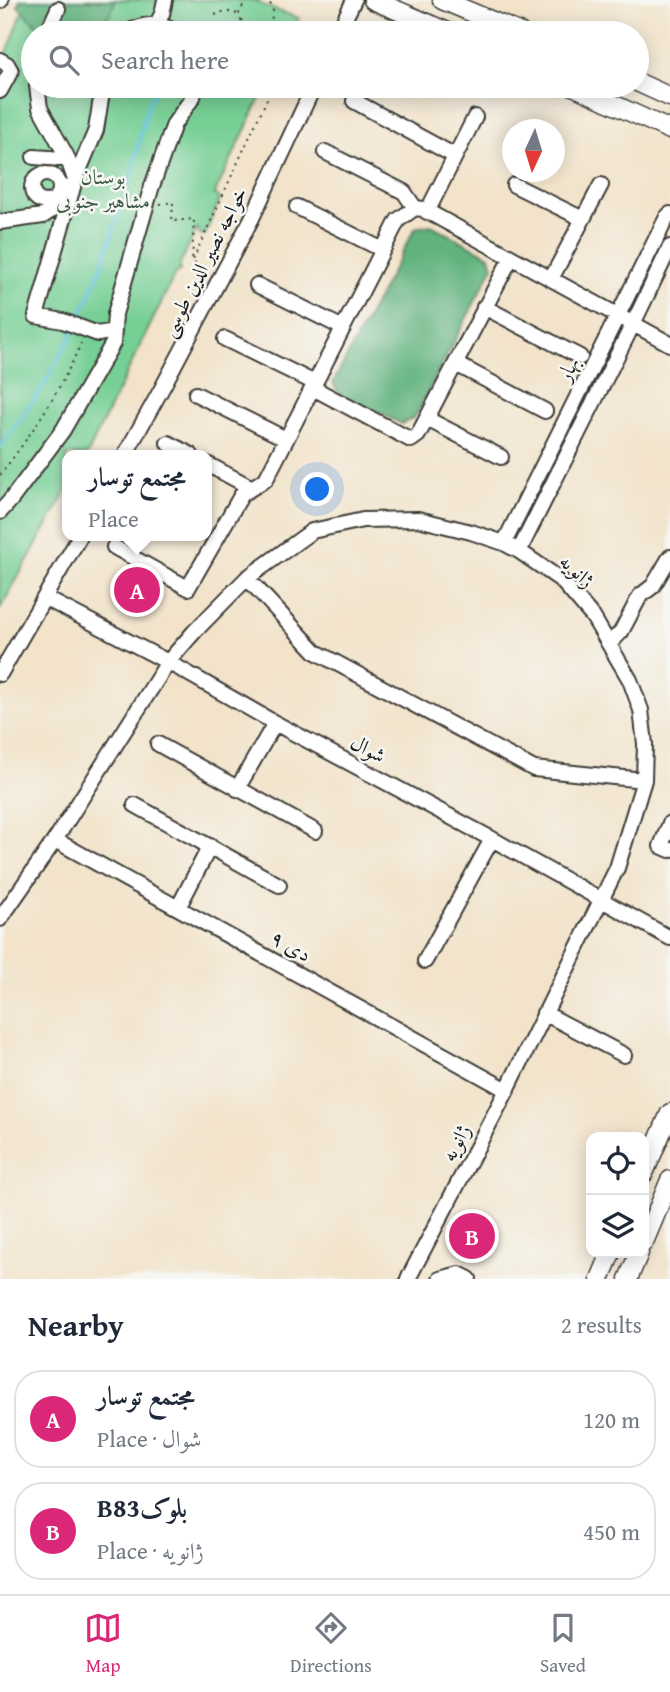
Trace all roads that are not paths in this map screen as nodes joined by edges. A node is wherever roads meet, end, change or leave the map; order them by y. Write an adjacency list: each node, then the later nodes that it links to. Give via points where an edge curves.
1 (165, 0): 7 (street)
2 (354, 0): 8 (street)
3 (373, 0): 9 (main road)
4 (442, 0): 10 (main road)
5 (58, 9): 6 (street)
6 (52, 21)
7 (158, 21)
8 (344, 21)
9 (422, 21)
10 (493, 21)
11 (0, 60): 13 (street, via 10,71)
12 (649, 87): 14 (main road)
13 (0, 91)
14 (670, 97)
15 (39, 98): 26 (street)
16 (101, 98): 27 (street, via 96,130)
17 (192, 98): 44 (street, via 174,124 146,205)
18 (308, 98): 55 (street, خواجه نصیر الدین طوسی, via 252,218)
19 (599, 98): 22 (main road)
20 (354, 101): 24 (street)
21 (475, 117): 24 (street)
22 (670, 130)
23 (325, 152): 31 (street, via 404,192)
24 (456, 156): 31 (street)
25 (34, 157): 26 (street)
26 (68, 161): 27 (street)
27 (75, 180): 34 (street, via 61,204 43,216); 44 (street, via 36,316 98,334)
28 (514, 185): 33 (street)
29 (601, 185): 33 (street)
30 (297, 207): 36 (street)
31 (421, 210): 36 (street, via 398,220); 37 (street)
32 (670, 214): 41 (street, بهار)
33 (583, 219): 38 (street)
34 (0, 222)
35 (670, 247): 42 (street, بهار)
36 (383, 250): 43 (street)
37 (511, 258): 38 (street); 40 (street)
38 (551, 279): 41 (street)
39 (257, 285): 43 (street)
40 (484, 307): 47 (street); 48 (street)
41 (619, 315): 42 (street); 64 (street, بهار)
42 (633, 324): 46 (street); 66 (street, بهار)
43 (343, 328): 49 (street)
44 (114, 331): 60 (street, via 113,343 63,430)
45 (225, 339): 49 (street)
46 (670, 344)
47 (580, 357)
48 (456, 364): 51 (street); 52 (street)
49 (314, 385): 52 (street, via 411,440); 53 (street)
50 (196, 394): 53 (street)
51 (545, 411)
52 (427, 419): 57 (street)
53 (286, 439): 59 (street, via 266,479)
54 (167, 443): 56 (street)
55 (128, 450)
56 (181, 450)
57 (501, 457)
58 (212, 467): 59 (street)
59 (252, 488): 61 (street, via 242,494)
60 (0, 512)
61 (212, 535)
62 (77, 541): 69 (street)
63 (209, 541): 65 (street, via 188,588)
64 (504, 543): 66 (street, ژانویه); 68 (street, ژانویه, via 418,519 363,520 312,531)
65 (114, 547)
66 (519, 551): 70 (street, ژانویه, via 561,580)
67 (670, 557): 70 (street)
68 (247, 578): 71 (street, ژانویه); 75 (street, via 316,652 534,769)
69 (45, 598): 71 (street, شوال); 72 (street)
70 (609, 644): 75 (street, ژانویه, via 641,710)
71 (168, 662): 73 (street, شوال); 81 (street, ژانویه)
72 (0, 674)
73 (275, 723): 76 (street); 80 (street, شوال)
74 (158, 744): 76 (street)
75 (644, 780): 85 (street, ژانویه, via 617,868)
76 (237, 789): 79 (street)
77 (135, 805): 82 (street)
78 (670, 823): 83 (street, via 661,846)
79 (315, 831)
80 (492, 839): 85 (street, شوال); 89 (street)
81 (55, 840): 86 (street, ۹ دی); 87 (street, ژانویه)
82 (210, 846): 84 (street); 86 (street)
83 (670, 850)
84 (279, 885)
85 (601, 900): 88 (street, شوال); 90 (street, ژانویه)
86 (178, 908): 92 (street, ۹ دی)
87 (0, 919)
88 (670, 938)
89 (425, 961)
90 (544, 1013): 91 (street); 92 (street, ژانویه)
91 (624, 1055)
92 (507, 1090): 99 (street, ژانویه)
93 (670, 1113): 94 (main road)
94 (649, 1161)
95 (670, 1180): 96 (main road)
96 (649, 1230)
97 (609, 1258): 102 (main road)
98 (637, 1258): 103 (main road)
99 (408, 1279)
100 (440, 1279): 101 (street, via 459,1274)
101 (470, 1279)
102 (600, 1279)
103 (628, 1279)

